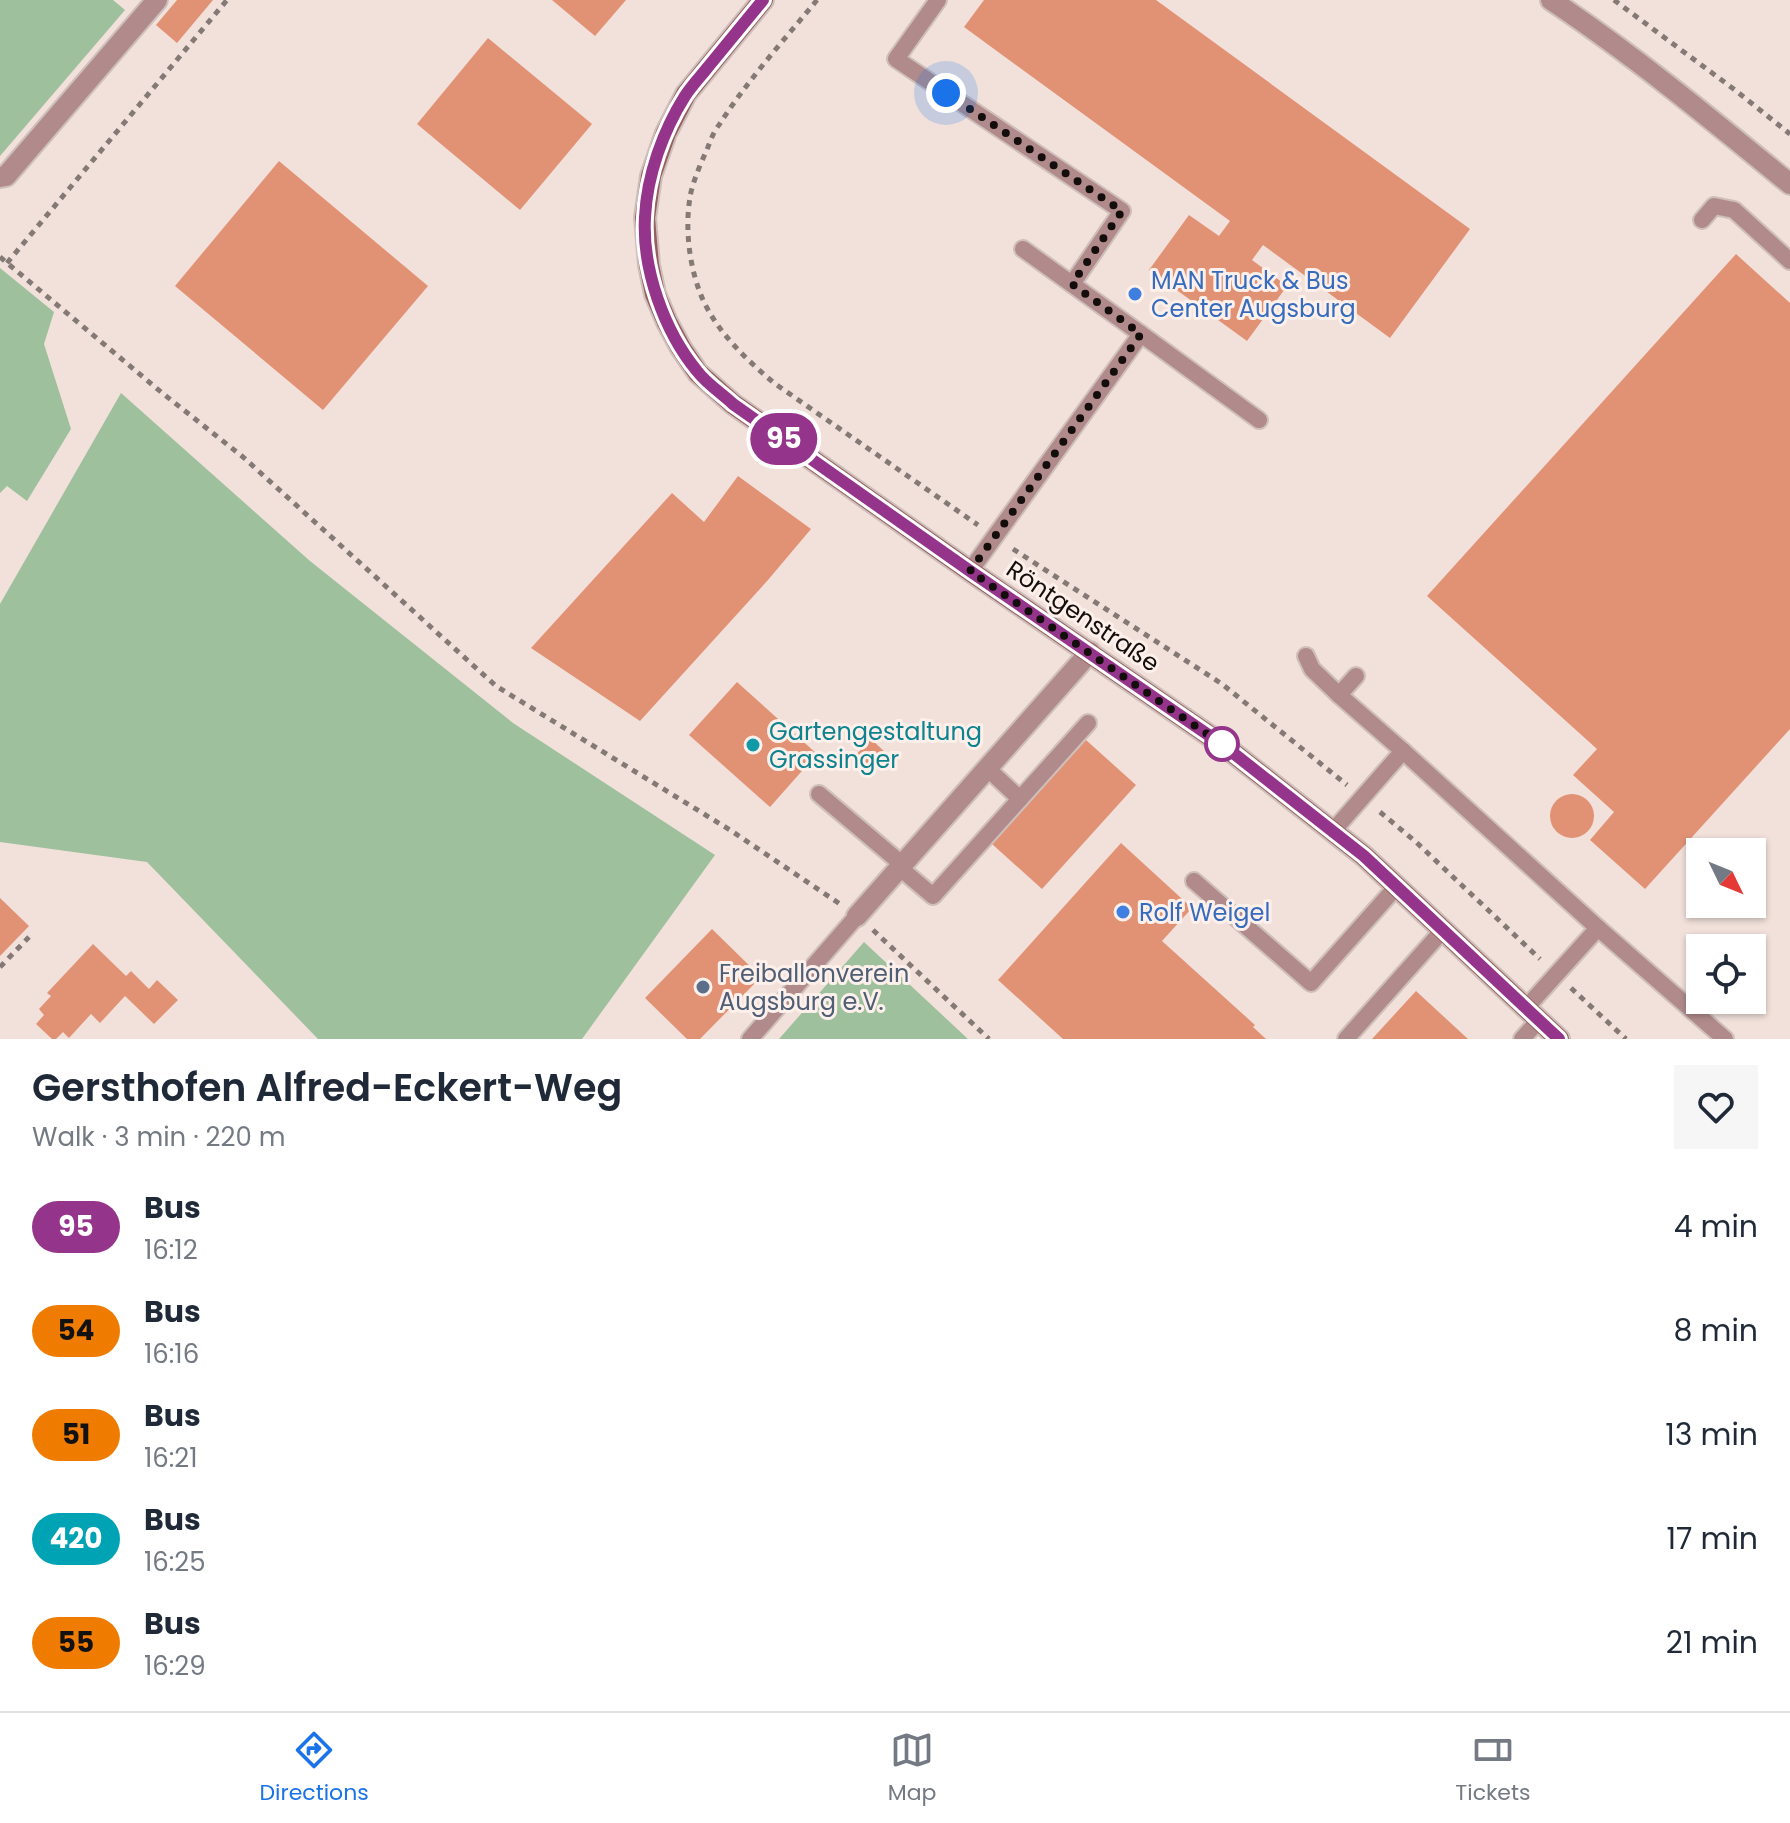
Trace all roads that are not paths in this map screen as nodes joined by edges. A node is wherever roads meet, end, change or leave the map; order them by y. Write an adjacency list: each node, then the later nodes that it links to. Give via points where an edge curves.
1 (157, 0): 5 (street)
2 (763, 0): 13 (street, Röntgenstraße, via 686,94 666,133 651,176 645,218 655,294 681,348 709,383)
3 (938, 0): 10 (lane, via 896,59 1122,211)
4 (1551, 0): 6 (street)
5 (0, 177)
6 (1790, 184)
7 (1702, 220): 9 (lane, via 1714,206 1734,210)
8 (1023, 249): 10 (lane)
9 (1790, 261)
10 (1072, 284): 11 (lane)
11 (1141, 334): 12 (lane); 13 (lane)
12 (1259, 420)
13 (970, 571): 14 (street, Röntgenstraße)
14 (1090, 652): 20 (street); 23 (street, Röntgenstraße, via 1223,745)
15 (1306, 656): 17 (lane)
16 (1356, 676): 17 (lane)
17 (1339, 695): 19 (lane)
18 (1088, 723): 22 (lane)
19 (1403, 751): 23 (lane); 28 (lane)
20 (988, 769): 22 (lane); 24 (street)
21 (819, 794): 24 (lane)
22 (1020, 799): 24 (lane, via 933,896)
23 (1333, 831): 26 (street, Röntgenstraße)
24 (902, 867): 27 (street)
25 (1194, 881): 26 (lane, via 1311,983)
26 (1397, 886): 29 (street, Röntgenstraße)
27 (857, 916): 31 (lane)
28 (1598, 928): 30 (lane, via 1556,974); 35 (lane)
29 (1443, 930): 30 (street, Röntgenstraße); 32 (lane)
30 (1533, 1014): 33 (lane); 34 (street, Röntgenstraße)
31 (750, 1039)
32 (1346, 1039)
33 (1522, 1039)
34 (1559, 1039)
35 (1725, 1039)

